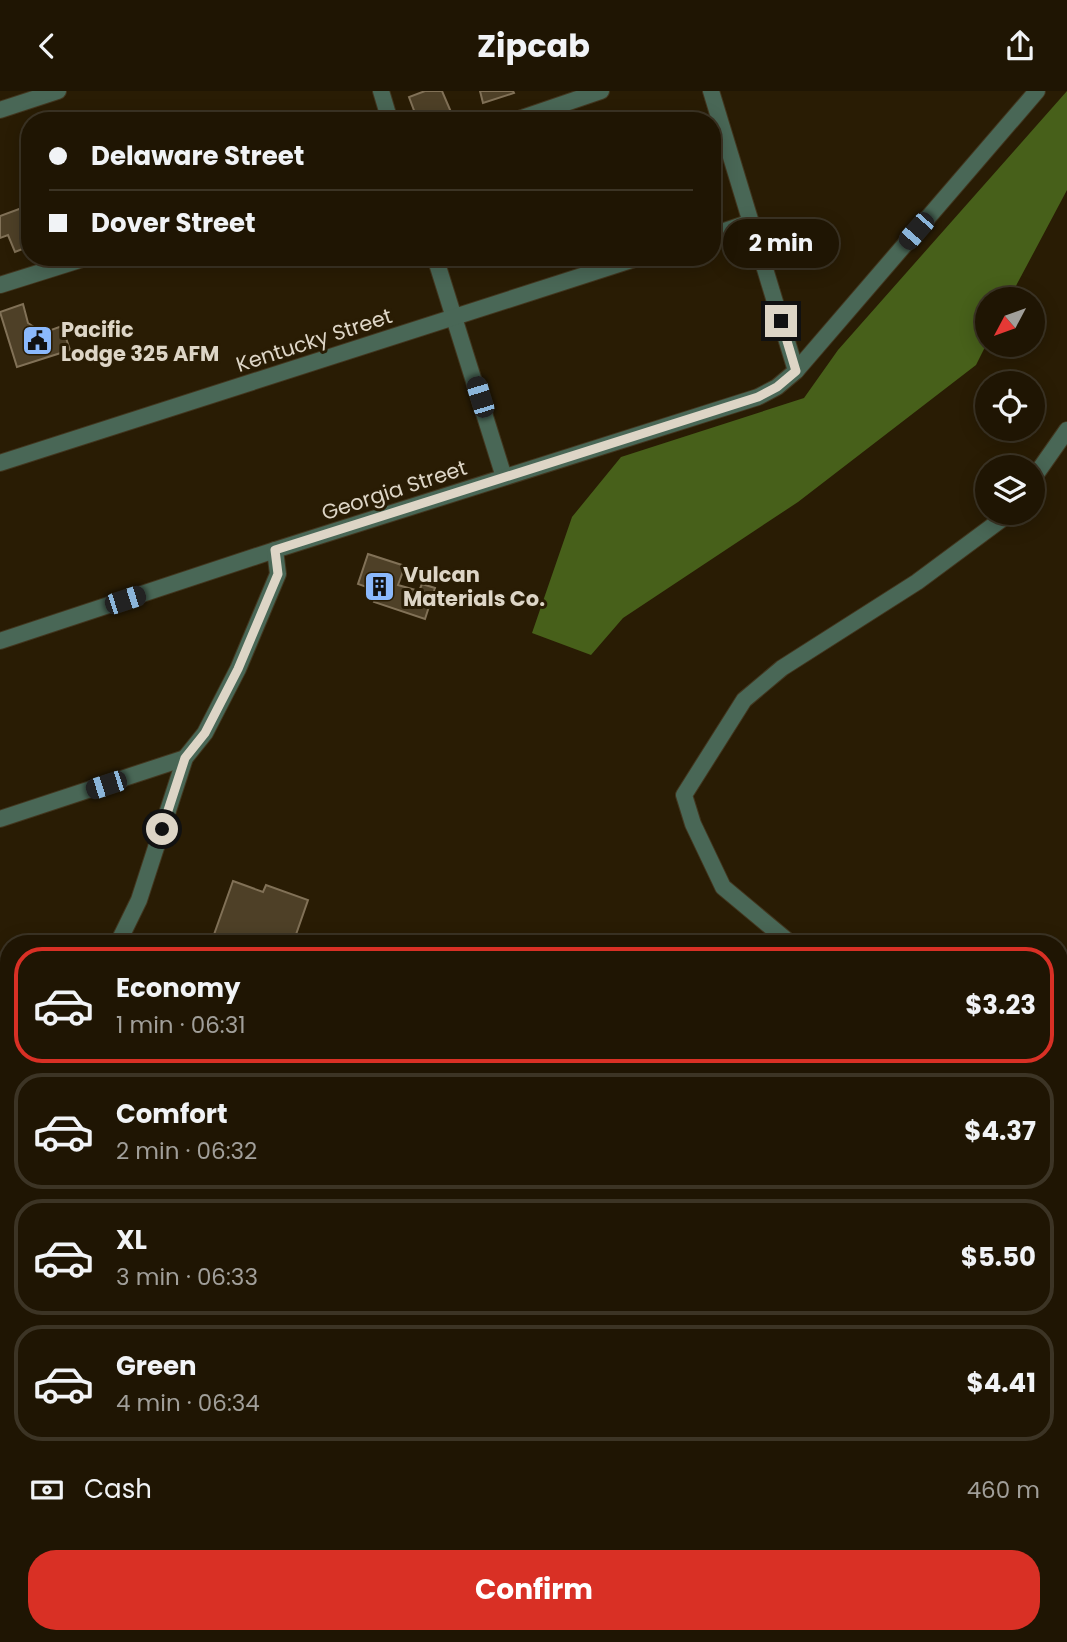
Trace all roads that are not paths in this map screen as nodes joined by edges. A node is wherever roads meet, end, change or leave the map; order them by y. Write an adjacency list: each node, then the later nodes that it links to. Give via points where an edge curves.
1 (58, 91): 6 (street)
2 (381, 91): 7 (street)
3 (601, 91): 8 (street)
4 (711, 91): 9 (street)
5 (1037, 91): 18 (street, Georgia Street)
6 (0, 110)
7 (387, 112)
8 (539, 112)
9 (717, 112)
10 (721, 124): 11 (street)
11 (751, 222): 12 (street); 18 (street)
12 (721, 232)
13 (60, 266): 16 (street)
14 (438, 266): 17 (street)
15 (613, 266): 17 (street, Kentucky Street)
16 (0, 285)
17 (455, 317): 21 (street, Kentucky Street); 22 (street)
18 (796, 371): 22 (street, Georgia Street, via 758,397)
19 (1067, 429): 20 (street)
20 (1045, 461)
21 (0, 463)
22 (505, 477): 24 (street, Georgia Street)
23 (994, 525): 29 (street, via 917,582 782,668 744,700 684,795 723,887)
24 (275, 550): 25 (street, Georgia Street); 26 (street, via 278,574 238,669 205,733)
25 (0, 641)
26 (185, 758): 27 (street); 28 (street, via 139,900)
27 (0, 819)
28 (122, 935)
29 (780, 935)

